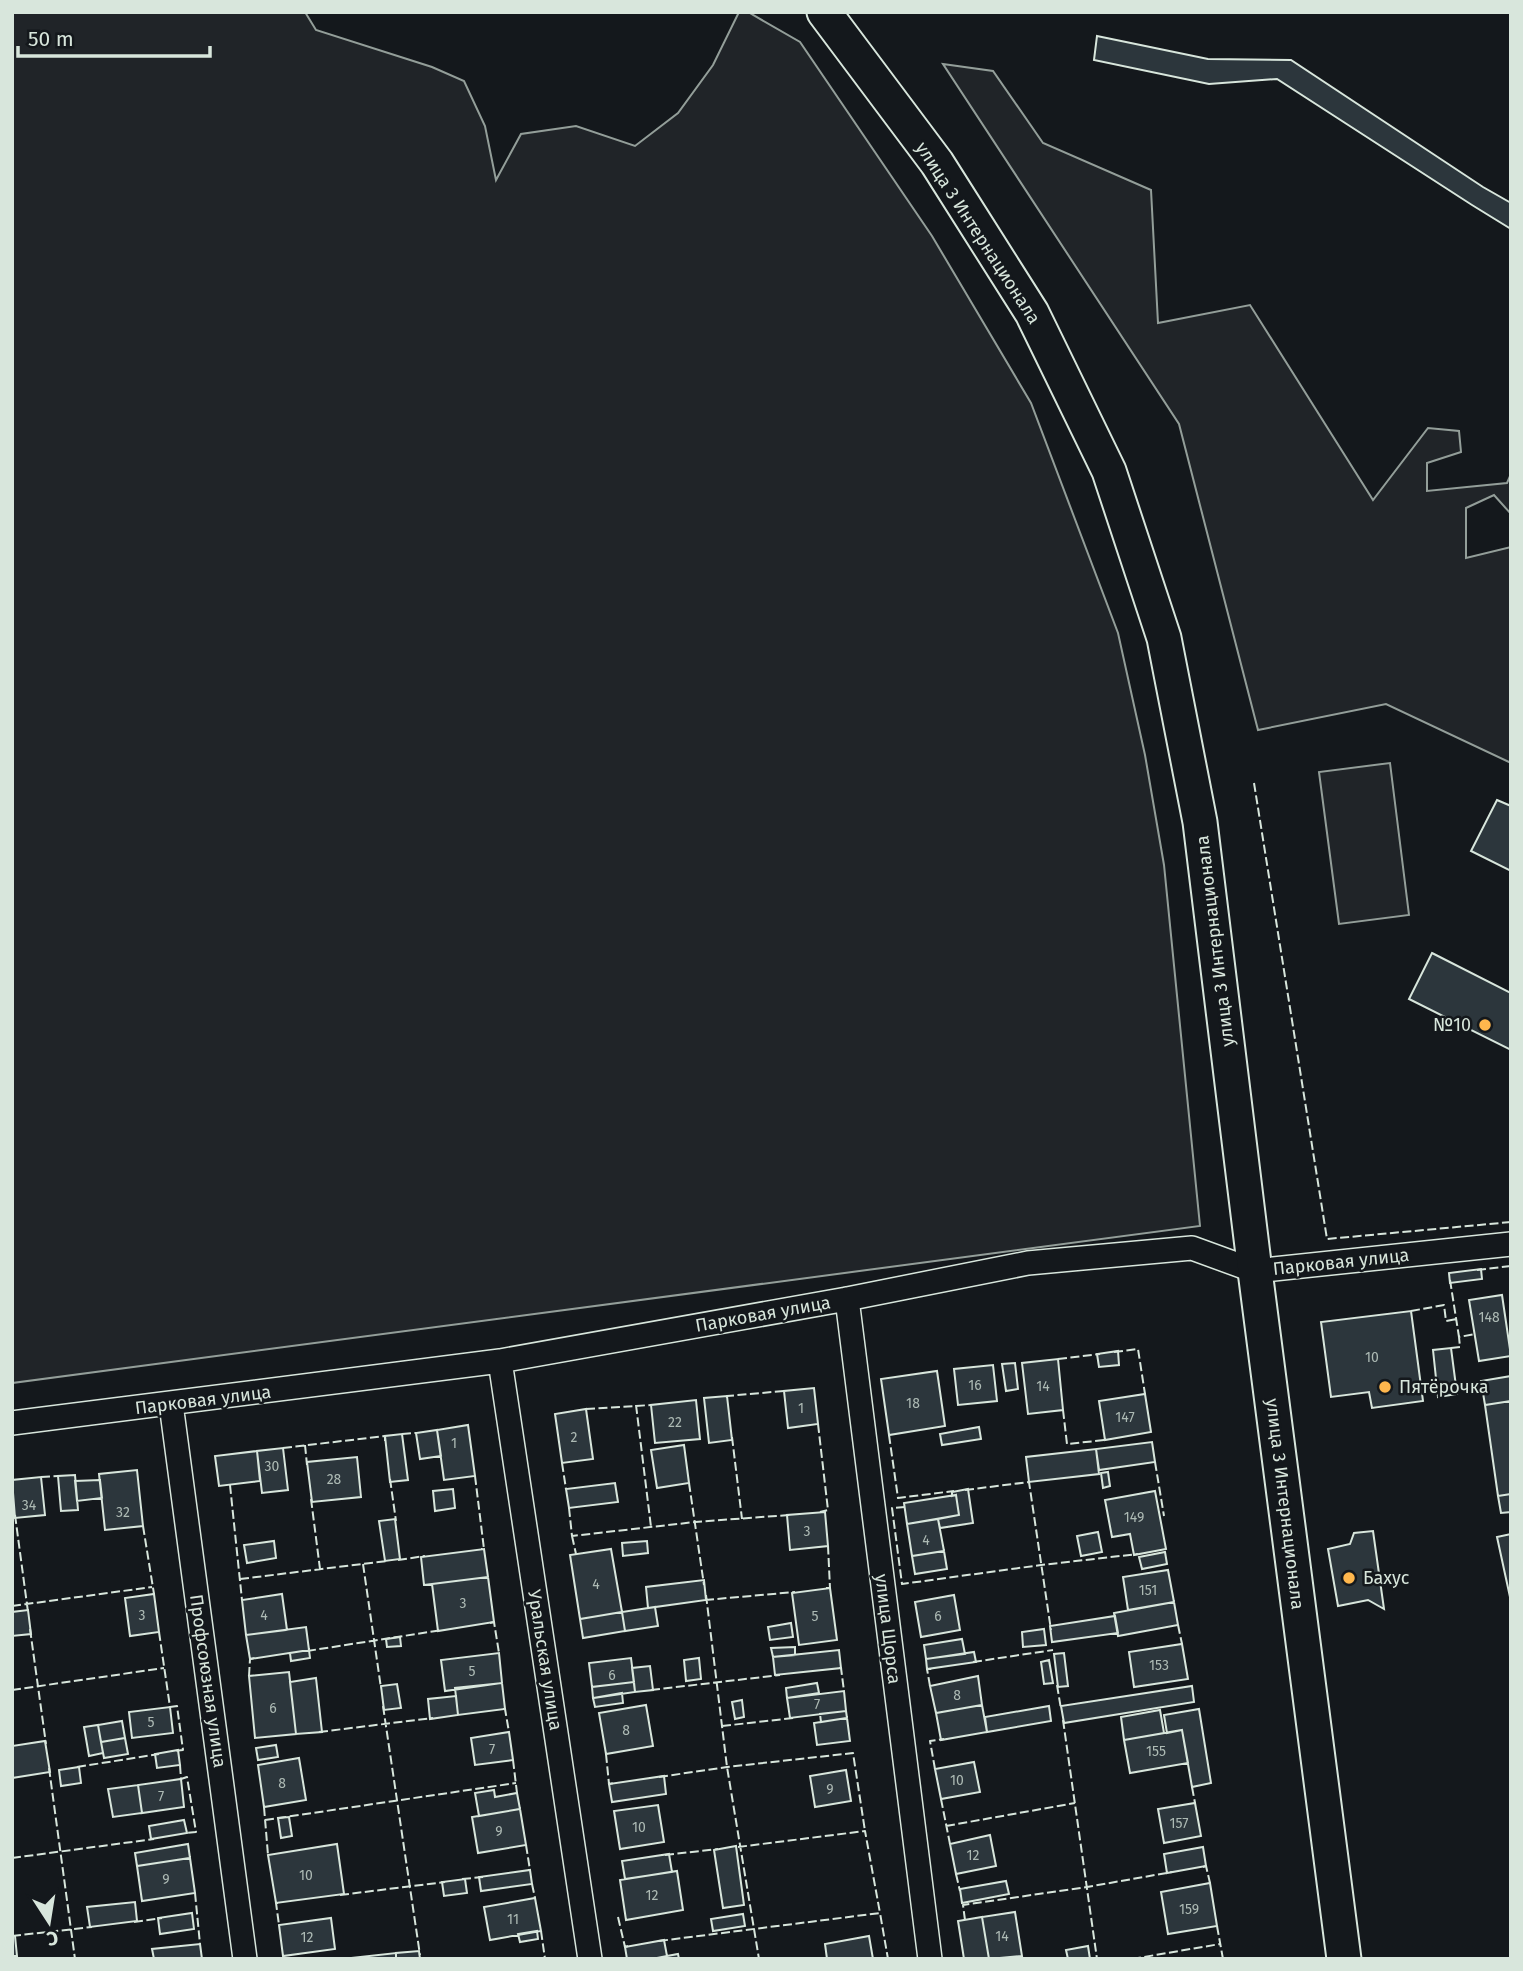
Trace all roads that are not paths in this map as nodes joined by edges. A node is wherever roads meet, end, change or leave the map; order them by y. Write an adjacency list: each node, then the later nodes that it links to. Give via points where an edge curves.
1 (824, 12): 3 (main road, улица 3 Интернационала, via 937,163 1025,301 1109,471 1164,638 1200,822)
2 (1511, 1244): 3 (street, Парковая улица)
3 (1255, 1271): 4 (street, Парковая улица, via 1192,1248 1028,1263); 11 (main road, улица 3 Интернационала)
4 (847, 1299): 5 (street, Парковая улица); 10 (street, улица Щорса)
5 (500, 1361): 6 (street, Парковая улица); 9 (street, Уральская улица)
6 (170, 1404): 7 (street, Парковая улица); 8 (street, Профсоюзная улица)
7 (12, 1423)
8 (245, 1959)
9 (590, 1959)
10 (930, 1959)
11 (1344, 1959)

